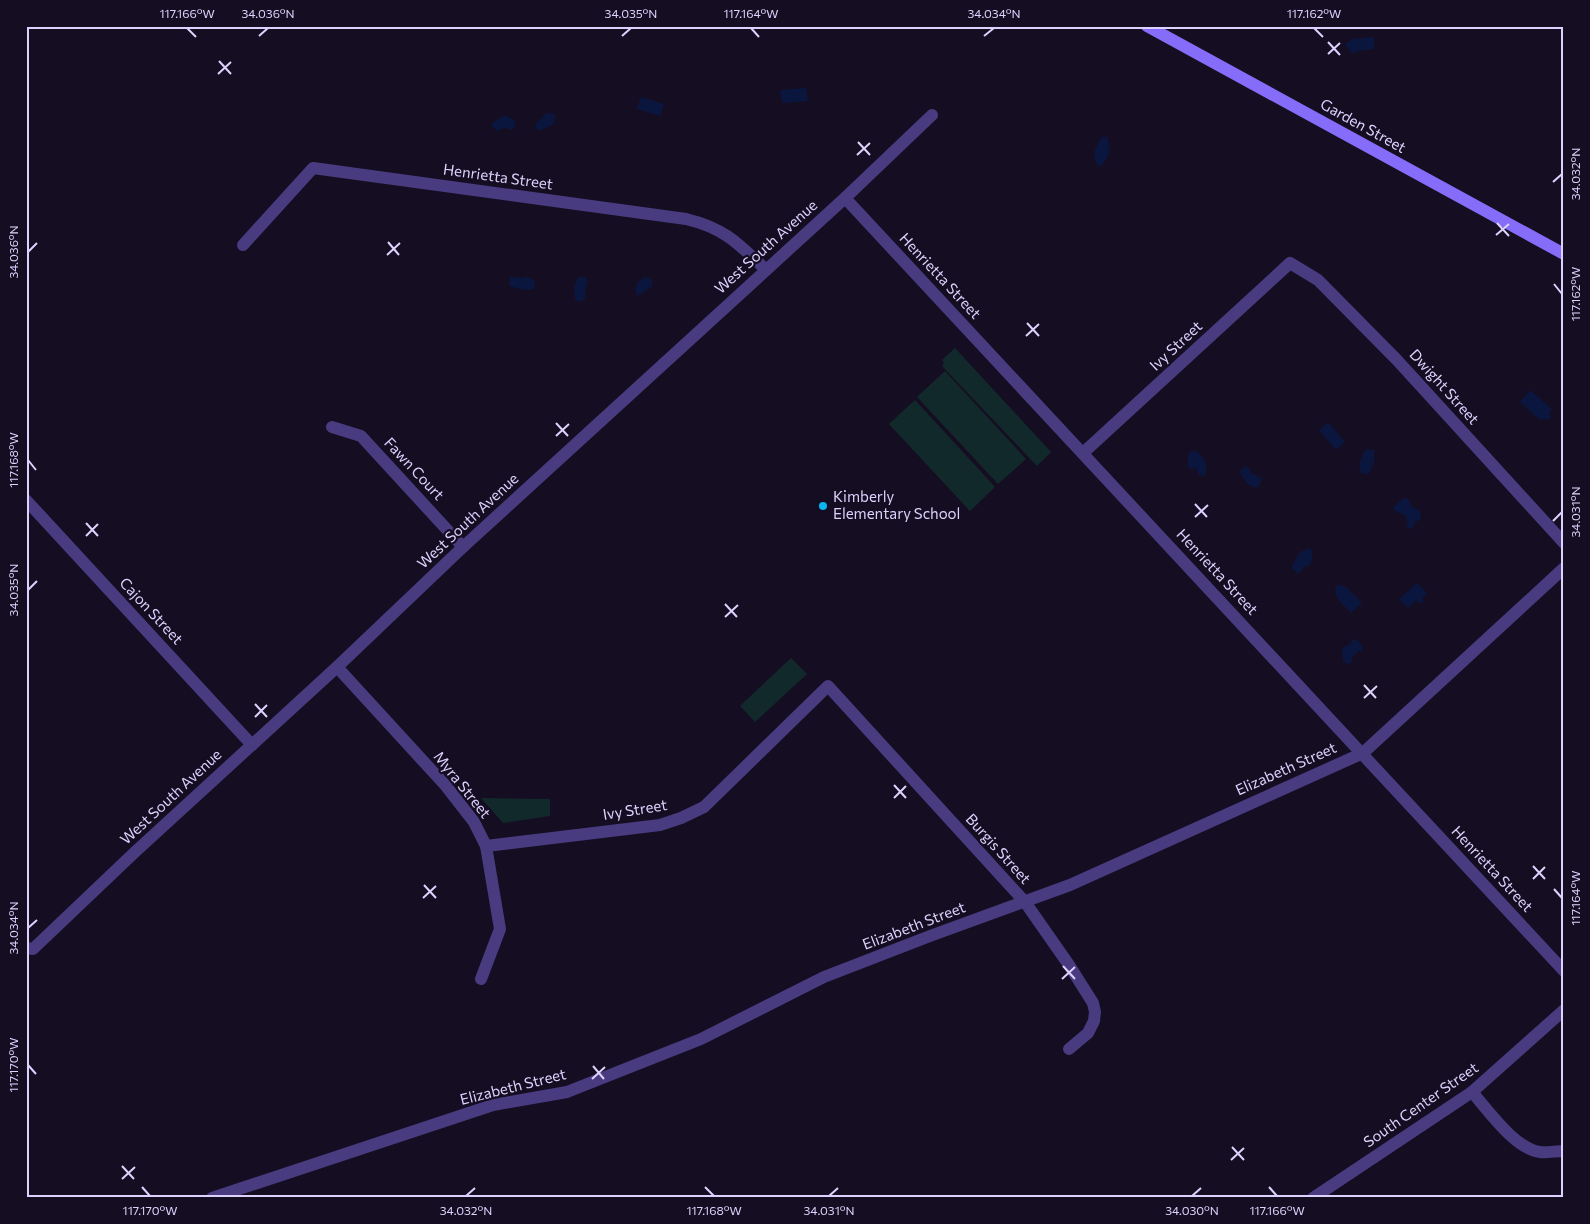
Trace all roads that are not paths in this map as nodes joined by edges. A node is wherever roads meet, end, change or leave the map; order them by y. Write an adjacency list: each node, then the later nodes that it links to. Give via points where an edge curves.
1 (1147, 26): 5 (street, Garden Street)
2 (932, 114): 3 (street, West South Avenue)
3 (845, 198): 7 (street, West South Avenue); 9 (street, Henrietta Street)
4 (243, 245): 7 (street, Henrietta Street, via 312,168 704,223 728,235)
5 (1564, 254)
6 (1290, 263): 9 (street, Ivy Street); 11 (street, Dwight Street, via 1318,280 1397,360)
7 (766, 270): 12 (street, West South Avenue)
8 (332, 427): 12 (street, Fawn Court, via 361,436)
9 (1083, 453): 17 (street, Henrietta Street)
10 (26, 500): 16 (street, Cajon Street)
11 (1564, 544)
12 (464, 547): 14 (street, West South Avenue)
13 (1564, 568): 17 (street, Elizabeth Street)
14 (337, 668): 16 (street, West South Avenue); 18 (street, Myra Street, via 446,786 474,822)
15 (828, 686): 18 (street, Ivy Street, via 704,807 681,818 660,825); 19 (street, Burgis Street)
16 (252, 744): 20 (street, West South Avenue, via 33,949)
17 (1362, 753): 19 (street, Elizabeth Street, via 1070,885); 21 (street, Henrietta Street)
18 (486, 846): 22 (street, Myra Street, via 500,929)
19 (1025, 902): 24 (street, Burgis Street, via 1093,1003 1094,1021 1088,1033); 27 (street, Elizabeth Street, via 824,978 701,1039 567,1092 494,1106)
20 (26, 948)
21 (1564, 970)
22 (481, 979)
23 (1564, 1010): 25 (street, South Center Street)
24 (1069, 1049)
25 (1472, 1092): 26 (street, via 1526,1148 1539,1152); 28 (street, South Center Street)
26 (1564, 1151)
27 (212, 1198)
28 (1313, 1198)

